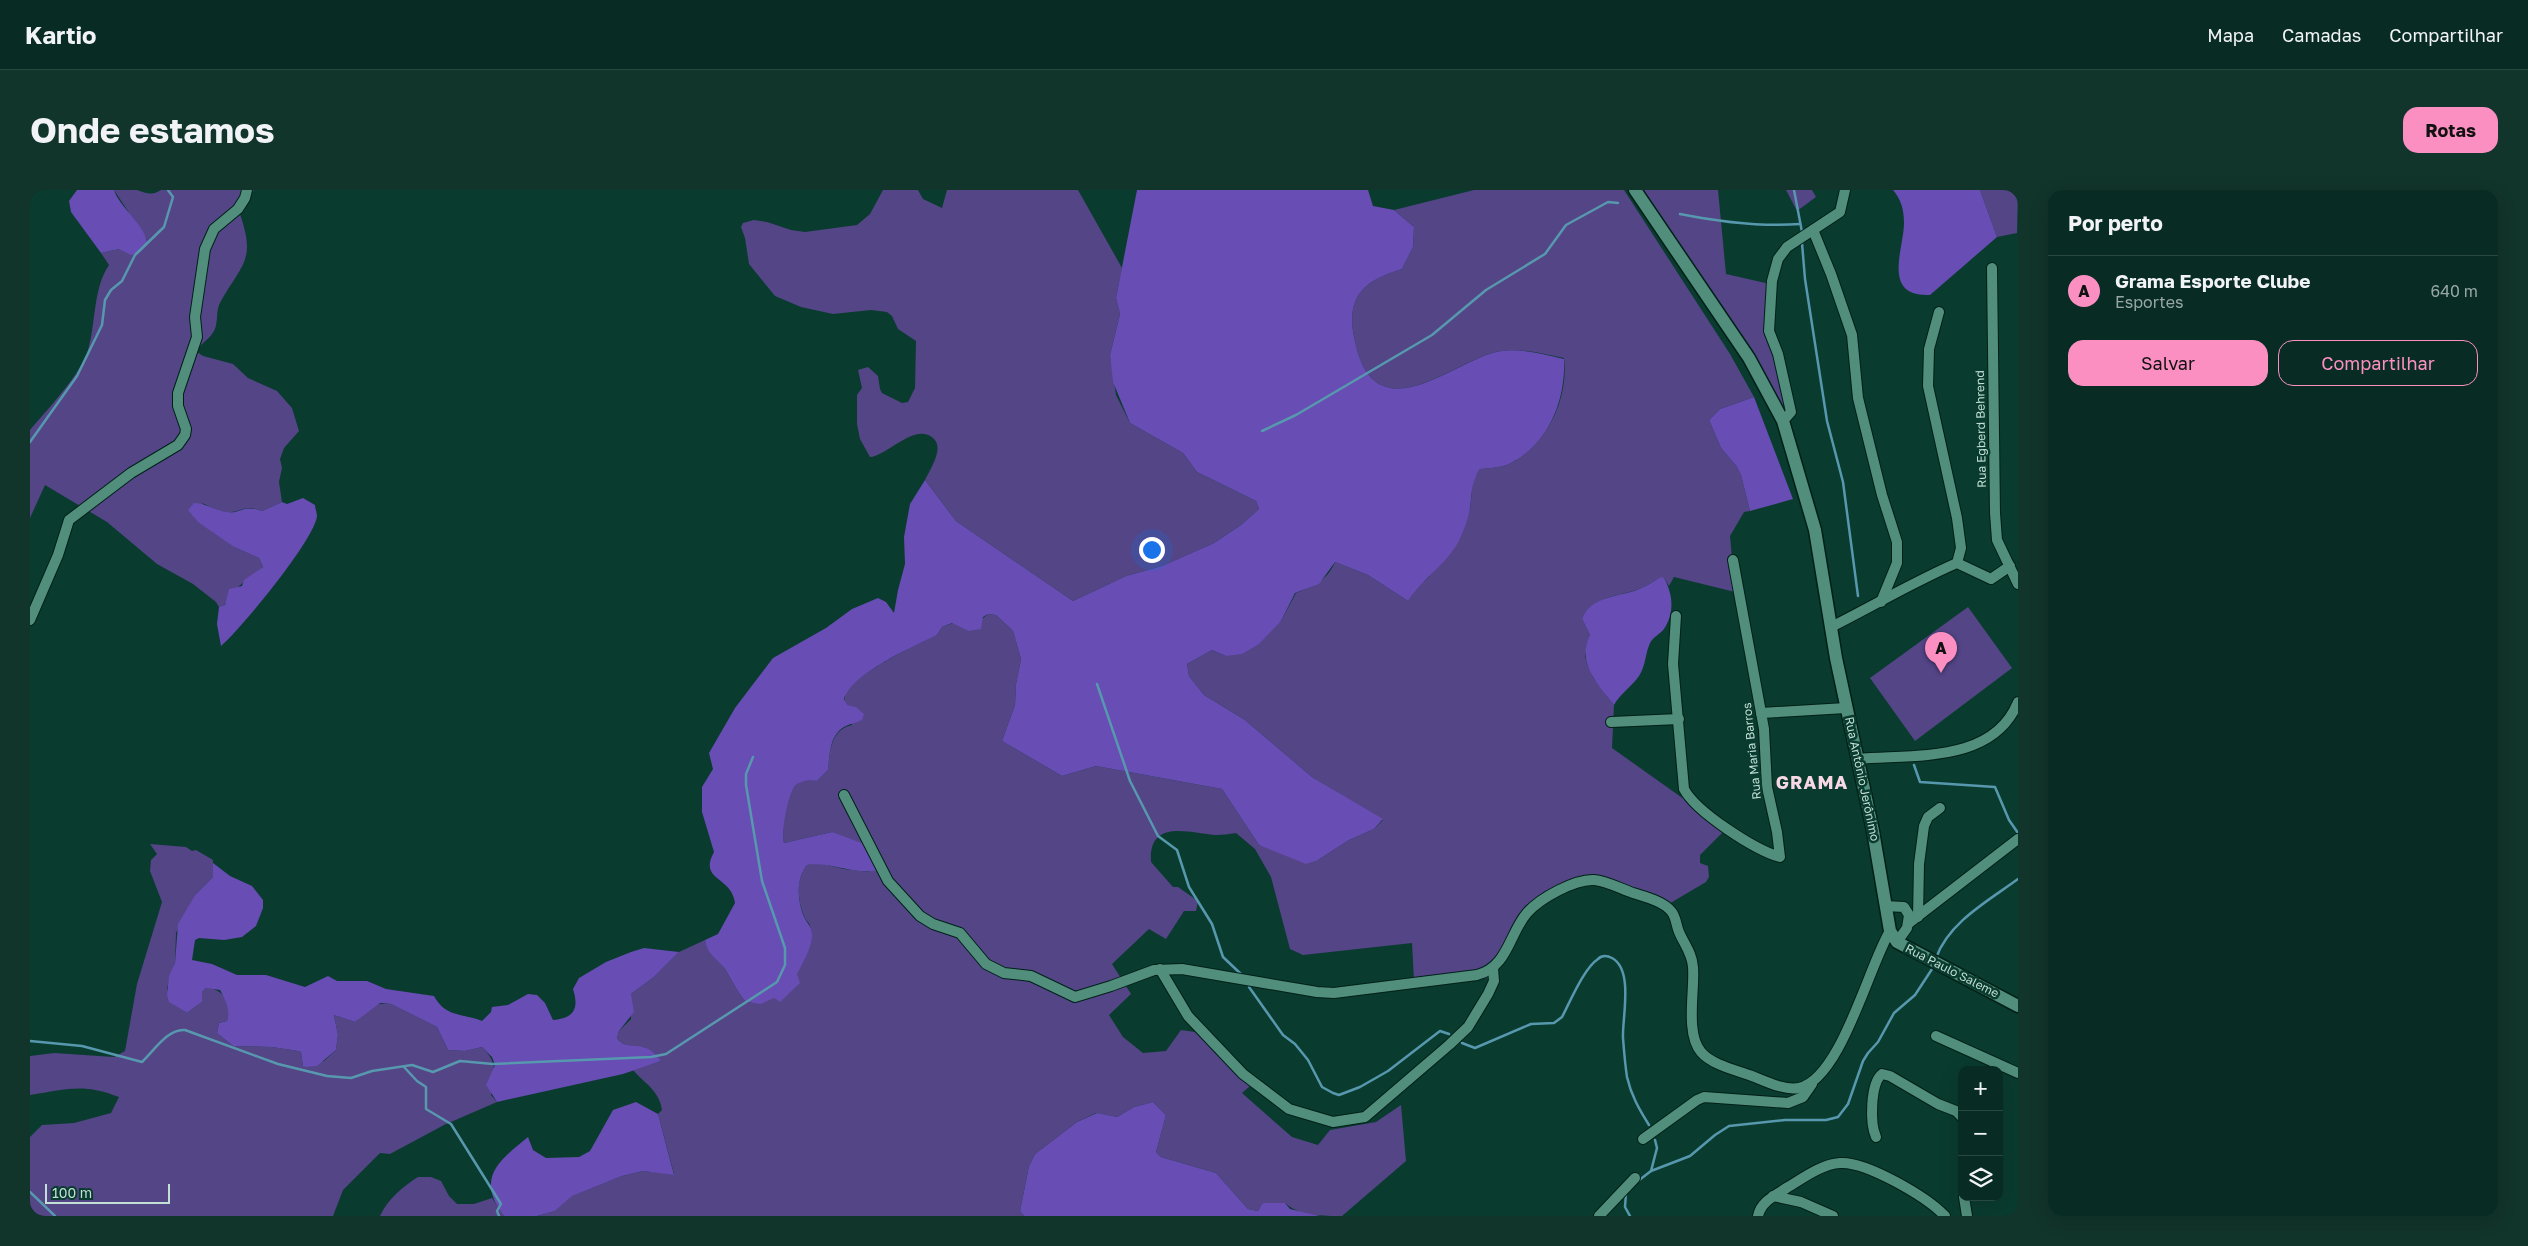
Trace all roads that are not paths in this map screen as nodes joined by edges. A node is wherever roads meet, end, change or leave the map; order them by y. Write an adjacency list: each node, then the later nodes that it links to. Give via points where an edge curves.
1 (247, 190): 14 (street, via 246,198 238,209 214,229 205,249 195,317 197,337 178,393 185,435 178,445 131,473 69,520 58,556)
2 (1845, 190): 4 (street, via 1840,212)
3 (1638, 191): 7 (main road, Rua Antônio Jerônimo, via 1749,358)
4 (1813, 230): 7 (street, via 1787,247 1778,259 1772,281 1770,331 1791,412); 12 (street, via 1852,336 1858,398 1897,542 1897,562)
5 (1992, 268): 10 (street, Rua Egberd Behrend, via 1995,513 1997,540)
6 (1939, 312): 9 (street, via 1929,349 1928,386 1957,518 1961,548)
7 (1783, 421): 15 (main road, Rua Antônio Jerônimo, via 1815,530)
8 (1733, 560): 18 (street, Rua Maria Barros)
9 (1957, 563): 10 (street, via 1991,579); 12 (street, via 1913,582)
10 (2010, 566): 11 (street, Rua Egberd Behrend)
11 (2018, 584)
12 (1881, 602): 15 (street)
13 (1676, 616): 19 (street, Rua Maria Barros, via 1672,664)
14 (30, 620)
15 (1831, 627): 17 (main road, Rua Antônio Jerônimo)
16 (2018, 702): 21 (street, via 2013,715 1995,734 1967,749)
17 (1846, 708): 18 (street); 21 (main road, Rua Antônio Jerônimo)
18 (1761, 713): 19 (street, Rua Maria Barros, via 1767,787 1780,857 1758,849 1686,794 1682,784)
19 (1679, 719): 20 (street)
20 (1611, 722)
21 (1858, 759): 25 (main road, Rua Antônio Jerônimo, via 1876,843)
22 (844, 795): 31 (street, via 892,886 926,921 963,936 986,964 1004,973 1031,976 1075,997)
23 (1940, 808): 26 (street, via 1928,817 1924,826)
24 (2018, 839): 26 (street)
25 (1885, 906): 27 (street, via 1907,909); 28 (main road, Rua Antônio Jerônimo)
26 (1918, 917): 27 (street)
27 (1909, 923): 29 (street)
28 (1890, 931): 29 (main road, Rua Paulo Saleme); 35 (street, via 1849,1028 1836,1052)
29 (1897, 942): 32 (main road, Rua Paulo Saleme)
30 (1493, 968): 31 (street, via 1456,978 1334,992 1286,988 1182,969); 31 (street, via 1494,981 1488,994 1468,1026 1449,1045 1365,1117 1333,1122 1289,1109 1243,1074 1188,1016); 35 (street, via 1528,912 1561,889 1584,881 1599,881 1664,906 1673,914 1693,965 1693,1024 1700,1052 1724,1065 1796,1089)
31 (1160, 969)
32 (2018, 1006)
33 (1936, 1036): 34 (street)
34 (2018, 1073)
35 (1814, 1078): 38 (street, via 1803,1097 1788,1103 1704,1097)
36 (1958, 1113): 37 (street, via 1882,1074 1878,1077 1873,1102)
37 (1876, 1137)
38 (1643, 1139)
39 (1635, 1178): 42 (street)
40 (1770, 1199): 43 (street); 44 (street, via 1801,1202); 45 (street, via 1829,1165 1851,1163 1915,1192)
41 (1965, 1201): 46 (street)
42 (1599, 1216)
43 (1758, 1216)
44 (1833, 1216)
45 (1945, 1216)
46 (1967, 1216)

